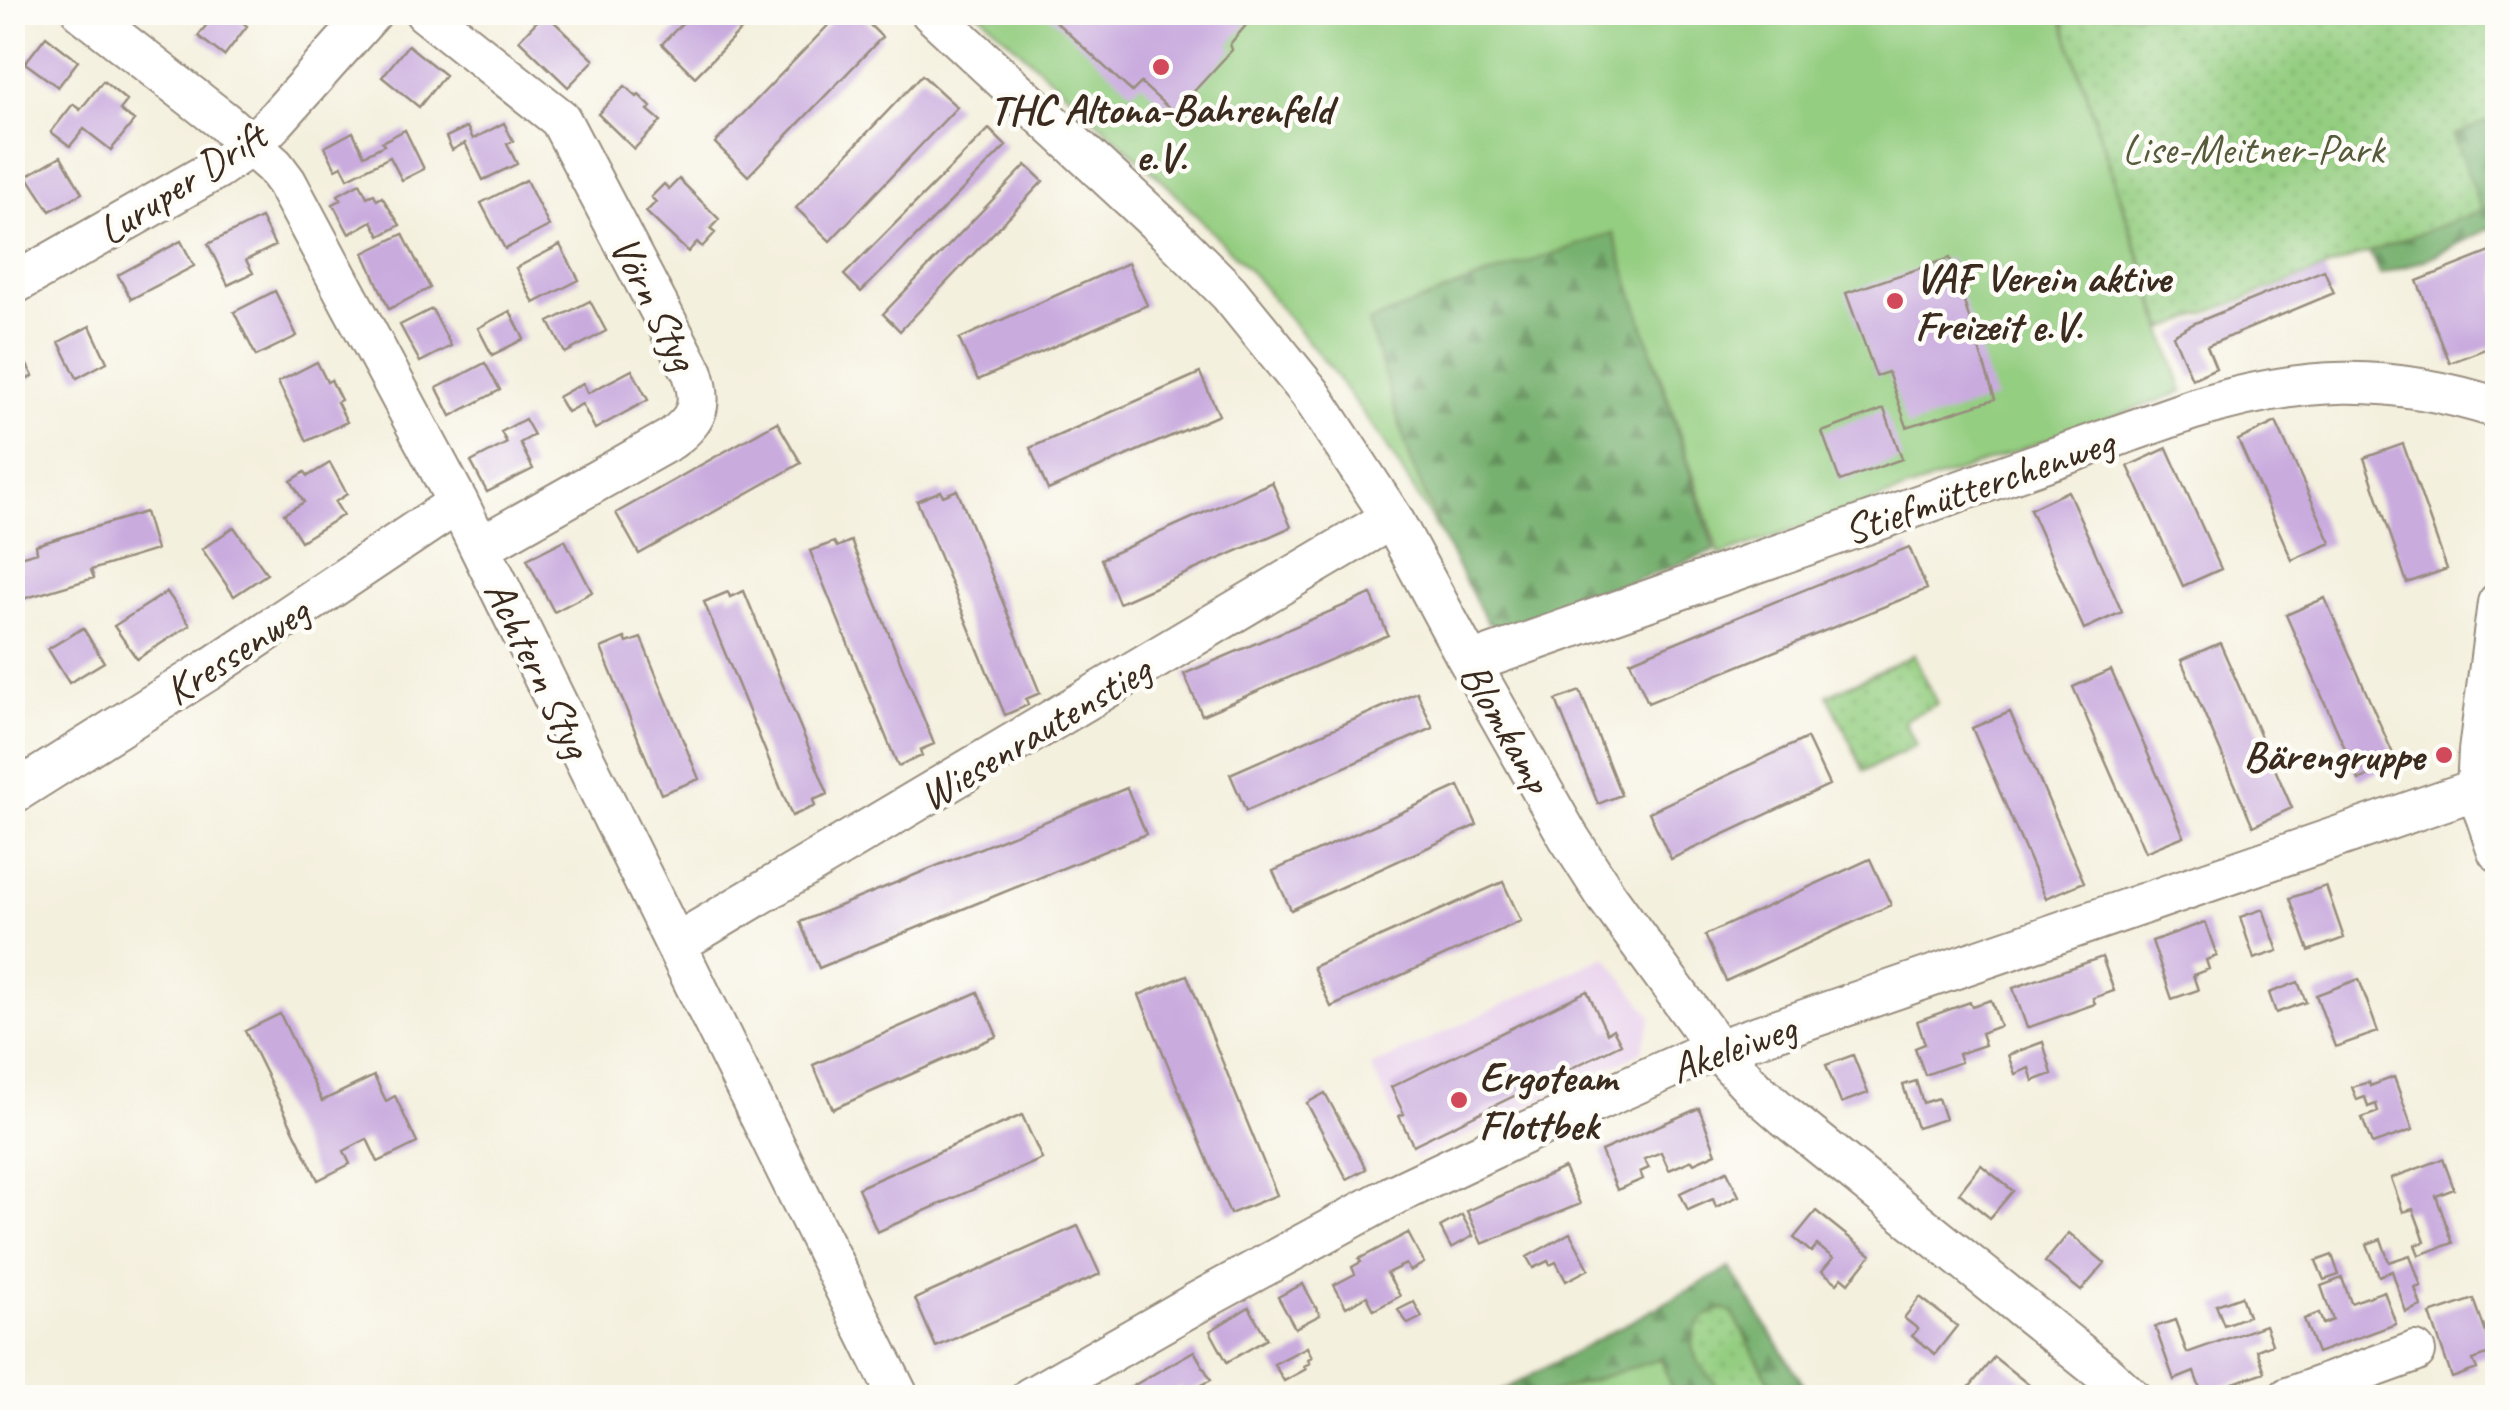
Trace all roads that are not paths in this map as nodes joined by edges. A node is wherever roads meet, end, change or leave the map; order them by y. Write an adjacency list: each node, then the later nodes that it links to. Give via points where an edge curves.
1 (82, 12): 5 (street, Achtern Styg)
2 (372, 12): 5 (street, Luruper Drift)
3 (424, 12): 10 (street, Vörn Styg, via 560,118 699,392 688,427)
4 (931, 12): 9 (street, Blomkamp, via 1229,293 1310,393)
5 (251, 145): 6 (street, Luruper Drift); 8 (street, Achtern Styg, via 286,182)
6 (12, 285)
7 (2498, 408): 12 (street, Stiefmütterchenweg, via 2384,383 2250,392)
8 (458, 503): 10 (street, Achtern Styg); 14 (street, Kressenweg)
9 (1392, 518): 12 (street, Blomkamp); 16 (street, Wiesenrautenstieg)
10 (480, 548): 16 (street, Achtern Styg)
11 (2498, 603): 13 (street)
12 (1470, 663): 17 (street, Blomkamp, via 1573,844)
13 (2477, 789): 15 (street); 17 (street, Akeleiweg)
14 (12, 794)
15 (2498, 851)
16 (676, 944): 19 (street, Achtern Styg)
17 (1718, 1050): 20 (street, Akeleiweg, via 1392,1196); 21 (street, Blomkamp, via 1774,1107)
18 (2414, 1352): 22 (street)
19 (899, 1398)
20 (1030, 1398)
21 (2131, 1398)
22 (2288, 1398)

